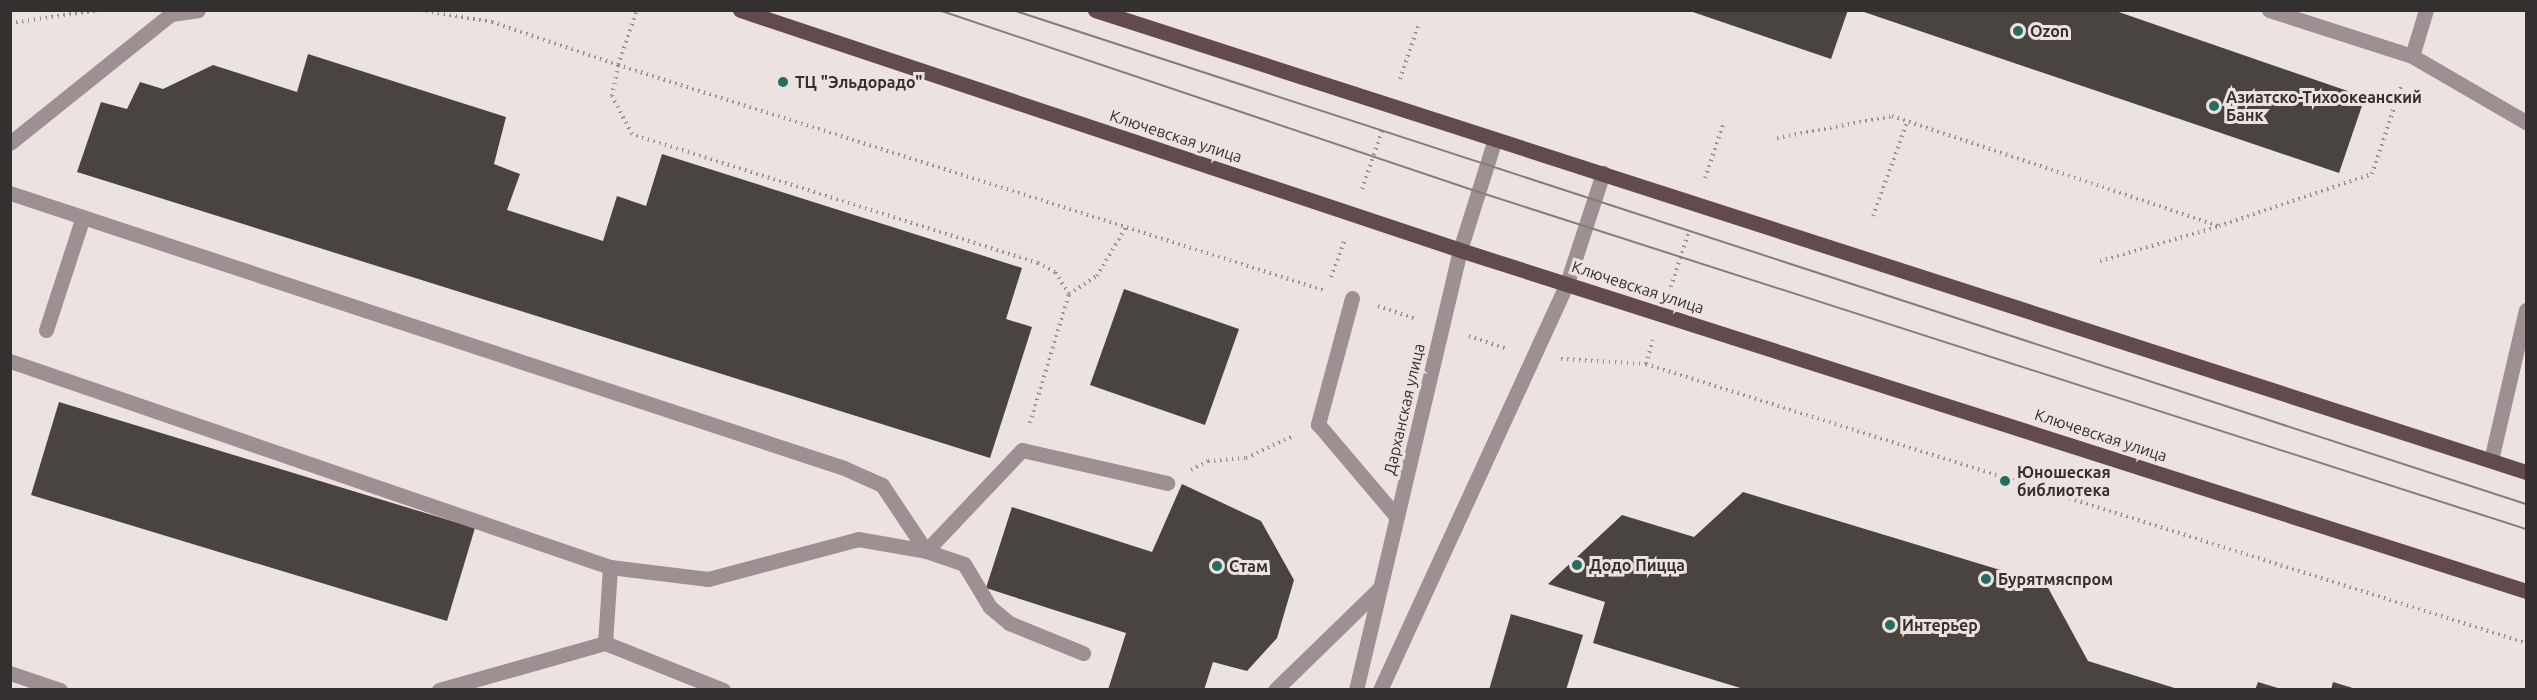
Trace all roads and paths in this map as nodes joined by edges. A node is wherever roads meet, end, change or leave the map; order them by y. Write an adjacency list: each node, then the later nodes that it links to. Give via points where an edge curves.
1 (100, 10): 9 (path)
2 (198, 10): 18 (street, via 171,14)
3 (420, 10): 12 (path, via 492,22)
4 (637, 10): 12 (path)
5 (740, 10): 21 (main road, Ключевская улица)
6 (1095, 10): 13 (main road)
7 (2269, 10): 11 (street)
8 (2427, 10): 11 (street)
9 (10, 23)
10 (1418, 26): 13 (path)
11 (2412, 56): 15 (street); 24 (path, via 2372,174)
12 (618, 65): 25 (path); 30 (path, via 612,96 632,134 1038,262 1055,272)
13 (1390, 106): 17 (main road); 21 (path)
14 (1907, 122): 16 (path, via 1892,116); 22 (path); 24 (path)
15 (2526, 122)
16 (1777, 138)
17 (1495, 140): 19 (main road); 26 (street, Дарханская улица)
18 (10, 143)
19 (1603, 173): 28 (street); 38 (main road)
20 (10, 193): 23 (street)
21 (1353, 214): 26 (main road, Ключевская улица); 29 (path)
22 (1873, 216)
23 (83, 217): 33 (street); 42 (street, via 844,468 882,485)
24 (2219, 226): 27 (path)
25 (1126, 227): 29 (path); 30 (path, via 1096,276)
26 (1460, 249): 28 (main road, Ключевская улица); 41 (street, Дарханская улица)
27 (2100, 261)
28 (1568, 283): 45 (main road, Ключевская улица); 55 (street)
29 (1327, 291): 31 (path)
30 (1070, 294): 37 (path)
31 (1352, 298): 36 (street)
32 (2526, 310): 38 (street)
33 (46, 330)
34 (10, 361): 43 (street)
35 (1646, 364): 47 (path)
36 (1318, 424): 40 (path, via 1246,458 1208,461); 41 (street)
37 (1022, 450): 40 (street); 42 (street)
38 (2491, 460): 39 (main road)
39 (2526, 472)
40 (1167, 483)
41 (1397, 517): 44 (street, Дарханская улица)
42 (926, 551): 43 (street, via 858,539 708,579); 48 (street, via 964,564 990,607 1009,623)
43 (610, 567): 46 (street)
44 (1380, 589): 53 (street); 54 (street, Дарханская улица)
45 (2526, 591)
46 (605, 643): 51 (street); 52 (street)
47 (2526, 643)
48 (1083, 653)
49 (10, 673): 50 (street)
50 (60, 690)
51 (439, 690)
52 (723, 690)
53 (1275, 690)
54 (1356, 690)
55 (1380, 690)

